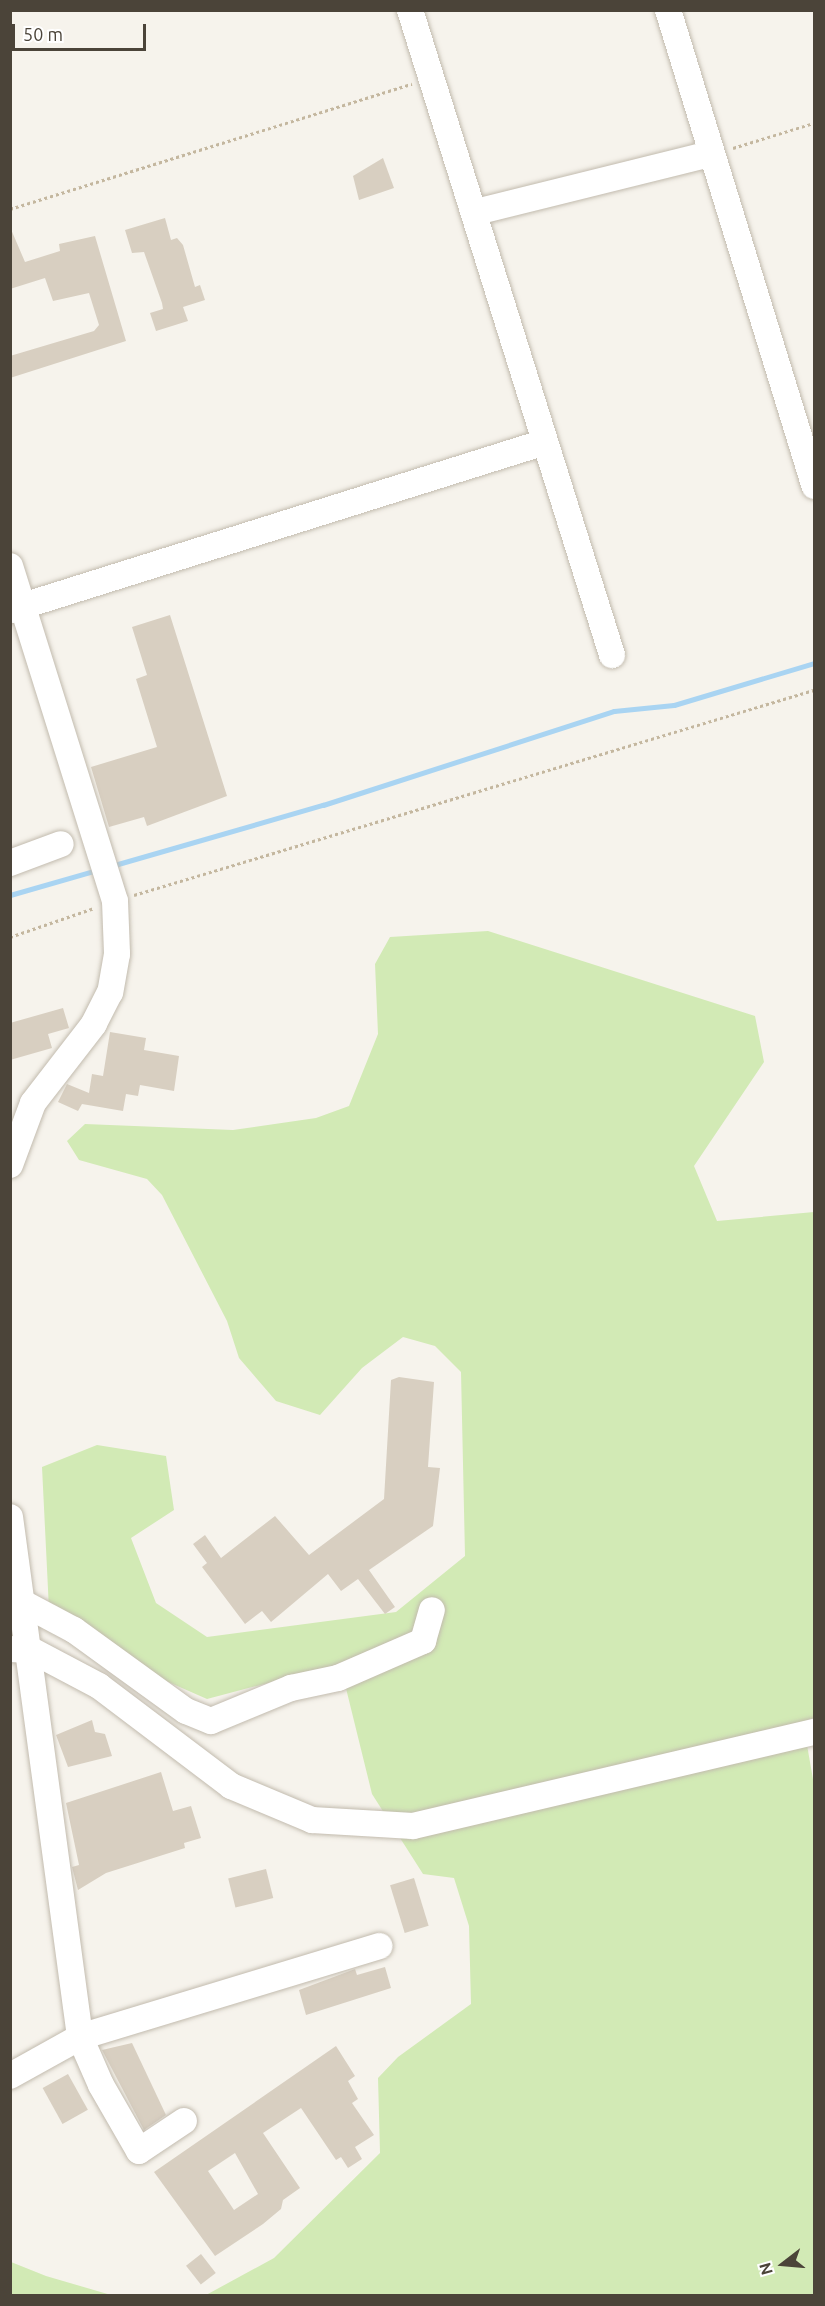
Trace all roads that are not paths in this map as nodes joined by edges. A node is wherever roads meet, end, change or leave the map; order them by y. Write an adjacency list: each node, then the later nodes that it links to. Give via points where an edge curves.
1 (410, 10): 4 (street)
2 (668, 10): 3 (street)
3 (711, 154): 4 (street); 6 (street)
4 (476, 212): 5 (street)
5 (545, 442): 8 (street); 9 (street)
6 (814, 486)
7 (10, 566): 8 (street)
8 (17, 608): 12 (street, via 116,901 117,954 111,992 94,1024 33,1103)
9 (612, 655)
10 (61, 844): 11 (street)
11 (10, 863)
12 (10, 1165)
13 (10, 1517): 14 (street)
14 (23, 1603): 15 (street, via 74,1630 186,1711 211,1721 291,1688 338,1678 423,1641); 16 (street)
15 (432, 1610)
16 (21, 1649): 17 (street, via 99,1686 231,1786 312,1820 413,1826); 19 (street)
17 (814, 1732)
18 (381, 1946): 19 (street)
19 (80, 2037): 20 (street); 21 (street, via 100,2085 139,2151)
20 (10, 2076)
21 (184, 2121)

